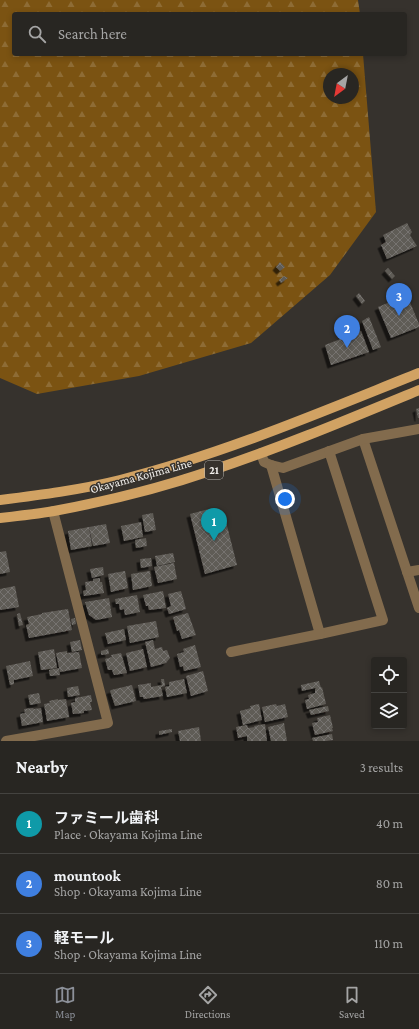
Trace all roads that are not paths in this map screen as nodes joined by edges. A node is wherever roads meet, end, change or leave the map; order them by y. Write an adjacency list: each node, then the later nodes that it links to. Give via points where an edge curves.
1 (419, 373): 5 (main road, Okayama Kojima Line / 21)
2 (419, 390): 7 (main road, Okayama Kojima Line / 21)
3 (419, 428): 4 (street)
4 (363, 439): 6 (street); 14 (street)
5 (240, 443): 8 (main road); 10 (main road, Okayama Kojima Line / 21, via 118,480 79,489)
6 (329, 451): 9 (street, via 283,468); 16 (street, via 384,620)
7 (261, 453): 8 (main road, Okayama Kojima Line / 21); 9 (street, via 264,462)
8 (244, 459): 11 (main road, Okayama Kojima Line / 21, via 212,471 105,501)
9 (271, 465): 16 (street)
10 (0, 500)
11 (53, 511): 12 (main road, Okayama Kojima Line / 21); 18 (street, via 108,723)
12 (0, 518)
13 (419, 570): 14 (street)
14 (407, 572): 15 (street)
15 (419, 608)
16 (320, 634): 17 (street)
17 (231, 652)
18 (6, 741)

